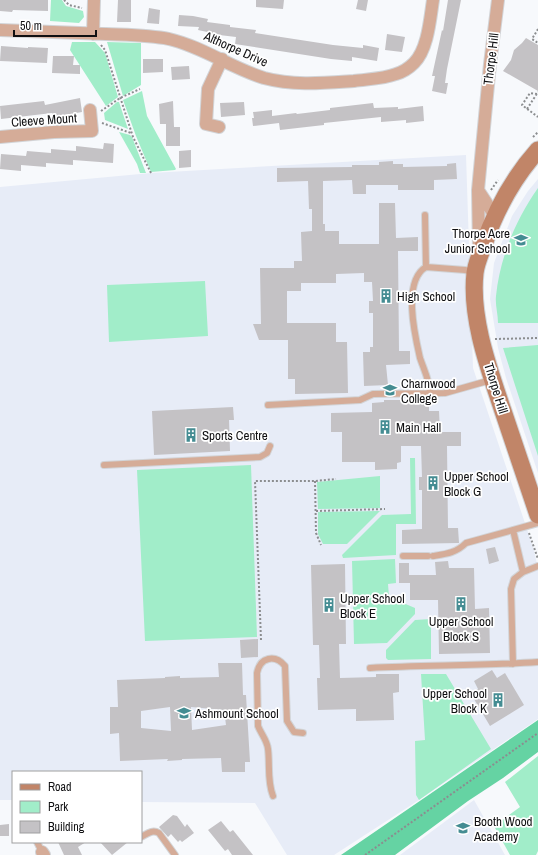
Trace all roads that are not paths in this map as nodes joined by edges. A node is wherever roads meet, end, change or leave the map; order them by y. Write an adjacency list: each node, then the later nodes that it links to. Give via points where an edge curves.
1 (94, 0): 5 (street)
2 (433, 0): 6 (street, Althorpe Drive, via 420,55 406,70 396,74 375,79 294,83 264,78)
3 (498, 0): 11 (street, Thorpe Hill)
4 (0, 30): 5 (street, Althorpe Drive)
5 (93, 34): 6 (street, Althorpe Drive, via 169,39)
6 (222, 59): 8 (street, via 208,89 207,98 206,124)
7 (95, 111): 9 (street, Cleeve Mount, via 92,131)
8 (219, 127)
9 (0, 137)
10 (538, 150): 13 (street, Thorpe Hill, via 513,182)
11 (478, 190): 13 (street); 14 (street, Thorpe Hill)
12 (425, 215): 15 (lane)
13 (495, 216): 14 (street, Thorpe Hill)
14 (477, 265): 15 (lane, via 465,270); 16 (street, Thorpe Hill, via 477,318)
15 (426, 267): 17 (lane, via 420,271 416,279 412,298 415,333)
16 (493, 379): 17 (lane, via 445,393); 21 (street, Thorpe Hill)
17 (430, 394): 18 (lane, via 373,394 360,400)
18 (268, 405)
19 (270, 446): 20 (lane, via 267,453 260,457)
20 (104, 465)
21 (538, 515)
22 (538, 523): 23 (lane)
23 (513, 530): 24 (lane, via 466,544 452,553); 26 (lane)
24 (403, 556)
25 (538, 566): 26 (lane)
26 (523, 572): 28 (lane, via 514,579 511,589)
27 (538, 662): 28 (lane)
28 (513, 664): 29 (lane)
29 (370, 668)
30 (303, 733): 31 (lane, via 294,732 287,722 285,666 274,658 267,659 258,667 257,673 258,726 268,748 269,787)
31 (272, 796)
32 (142, 836): 33 (lane, via 156,831)
33 (175, 855)

